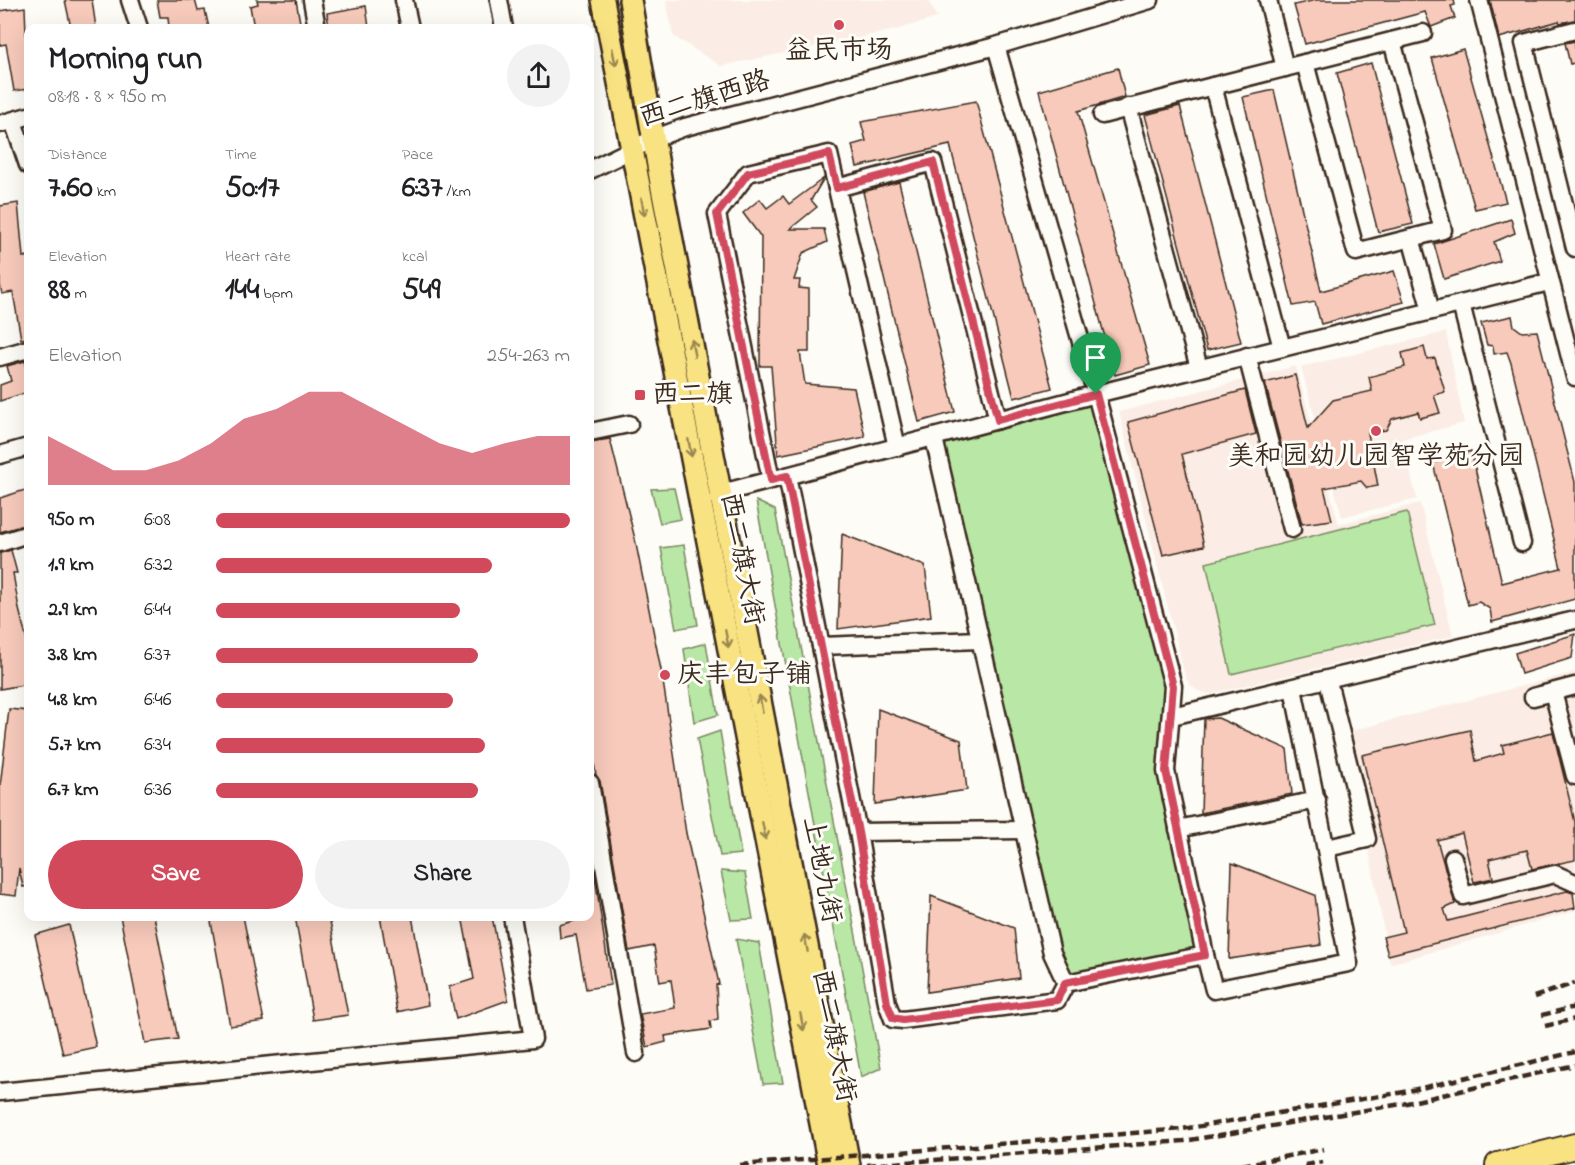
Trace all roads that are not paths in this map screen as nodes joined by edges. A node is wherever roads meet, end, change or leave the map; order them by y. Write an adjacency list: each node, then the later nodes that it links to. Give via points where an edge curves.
1 (130, 0): 10 (street)
2 (312, 0): 11 (street)
3 (405, 0): 12 (street)
4 (499, 0): 13 (street)
5 (603, 0): 25 (main road, 西二旗大街, one-way to 25)
6 (630, 0): 24 (main road, 西二旗大街)
7 (1150, 0): 17 (street, 西二旗西路)
8 (1268, 0): 19 (street)
9 (1479, 0): 31 (street)
10 (138, 24)
11 (316, 24)
12 (409, 24)
13 (503, 24)
14 (1575, 30): 30 (street, via 1524,43)
15 (1423, 33): 16 (street)
16 (1392, 41): 18 (street); 29 (street, via 1443,230)
17 (996, 46): 24 (street, 西二旗西路, via 698,123); 40 (street)
18 (1305, 63): 19 (street); 29 (street, via 1356,252)
19 (1285, 68): 20 (street)
20 (1213, 86): 21 (street); 34 (street)
21 (1128, 107): 22 (street); 38 (street)
22 (1102, 115)
23 (14, 120): 26 (street)
24 (653, 139): 25 (street, 西二旗西路); 49 (main road, 西二旗大街, one-way to 24)
25 (632, 150): 27 (street, 西二旗西路); 79 (main road, 西二旗大街, one-way to 79)
26 (24, 152)
27 (594, 168)
28 (837, 188): 41 (street, via 933,162); 45 (street); 48 (street, via 829,154 748,173 717,214)
29 (1411, 238): 33 (street)
30 (1575, 248)
31 (1549, 282): 32 (street); 39 (street)
32 (1461, 304): 33 (street); 53 (street)
33 (1431, 311): 34 (street)
34 (1282, 348): 36 (street)
35 (24, 350): 37 (street)
36 (1246, 356): 38 (street); 50 (street)
37 (0, 357)
38 (1199, 368): 40 (street)
39 (1575, 377)
40 (1096, 394): 41 (street); 62 (street, via 1173,686)
41 (998, 420): 44 (street)
42 (629, 424): 43 (street)
43 (594, 431)
44 (934, 438): 45 (street); 55 (street)
45 (897, 447): 48 (street)
46 (24, 448): 47 (street)
47 (0, 455)
48 (779, 478): 49 (street); 56 (street)
49 (722, 493): 63 (main road, 西二旗大街, one-way to 49)
50 (1292, 529)
51 (24, 535): 52 (street)
52 (0, 543)
53 (1522, 543)
54 (1575, 620): 57 (street)
55 (980, 640): 56 (street); 68 (street)
56 (820, 646): 69 (street)
57 (1328, 681): 59 (street); 70 (street, via 1367,839)
58 (1575, 686): 60 (street)
59 (1293, 688): 62 (street); 65 (street)
60 (1553, 692): 61 (street); 64 (street)
61 (1533, 697)
62 (1172, 716): 67 (street, via 1166,771)
63 (771, 762): 80 (main road, 上地九街, one-way to 63)
64 (1575, 776)
65 (1317, 800): 67 (street); 70 (street)
66 (594, 806): 76 (street)
67 (1178, 829): 74 (street)
68 (1023, 830): 69 (street); 75 (street, via 1052,953)
69 (858, 832): 75 (street, via 887,1003 893,1018 903,1020 1057,1000)
70 (1327, 848): 74 (street, via 1349,963 1214,990)
71 (1453, 858): 72 (street, via 1463,896 1555,874)
72 (1575, 883)
73 (513, 921): 77 (street, via 533,1039)
74 (1205, 955): 75 (street)
75 (1065, 983)
76 (636, 1053)
77 (0, 1092)
78 (1575, 1146): 81 (highway)
79 (829, 1165)
80 (849, 1165)
81 (1498, 1165)

